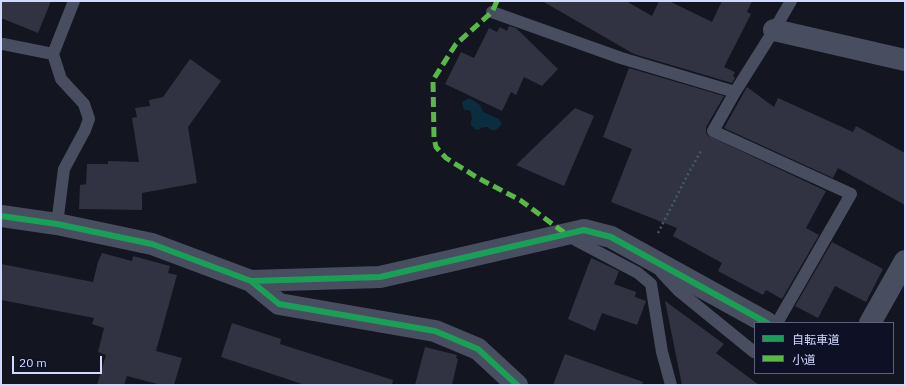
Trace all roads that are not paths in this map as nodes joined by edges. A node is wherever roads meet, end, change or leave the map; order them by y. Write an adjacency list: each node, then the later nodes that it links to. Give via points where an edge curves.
1 (74, 1): 6 (lane)
2 (791, 1): 4 (lane)
3 (492, 12): 8 (lane, via 621,58)
4 (774, 30): 7 (street); 8 (lane)
5 (3, 44): 6 (lane)
6 (53, 54): 10 (lane, via 61,79 84,104 89,119 64,169)
7 (905, 60)
8 (734, 92): 16 (lane, via 713,131 851,194)
9 (1, 216): 10 (street)
10 (56, 224): 14 (street, via 152,244)
11 (566, 234): 12 (street, via 584,230 612,237); 14 (street, via 380,277); 20 (lane, via 638,273 651,284 662,352)
12 (647, 256): 15 (street); 18 (lane, via 679,291)
13 (905, 261): 17 (street)
14 (251, 281): 19 (street, via 279,304 435,331 478,349)
15 (765, 322)
16 (778, 322)
17 (871, 322)
18 (754, 352)
19 (517, 385)
20 (671, 385)

